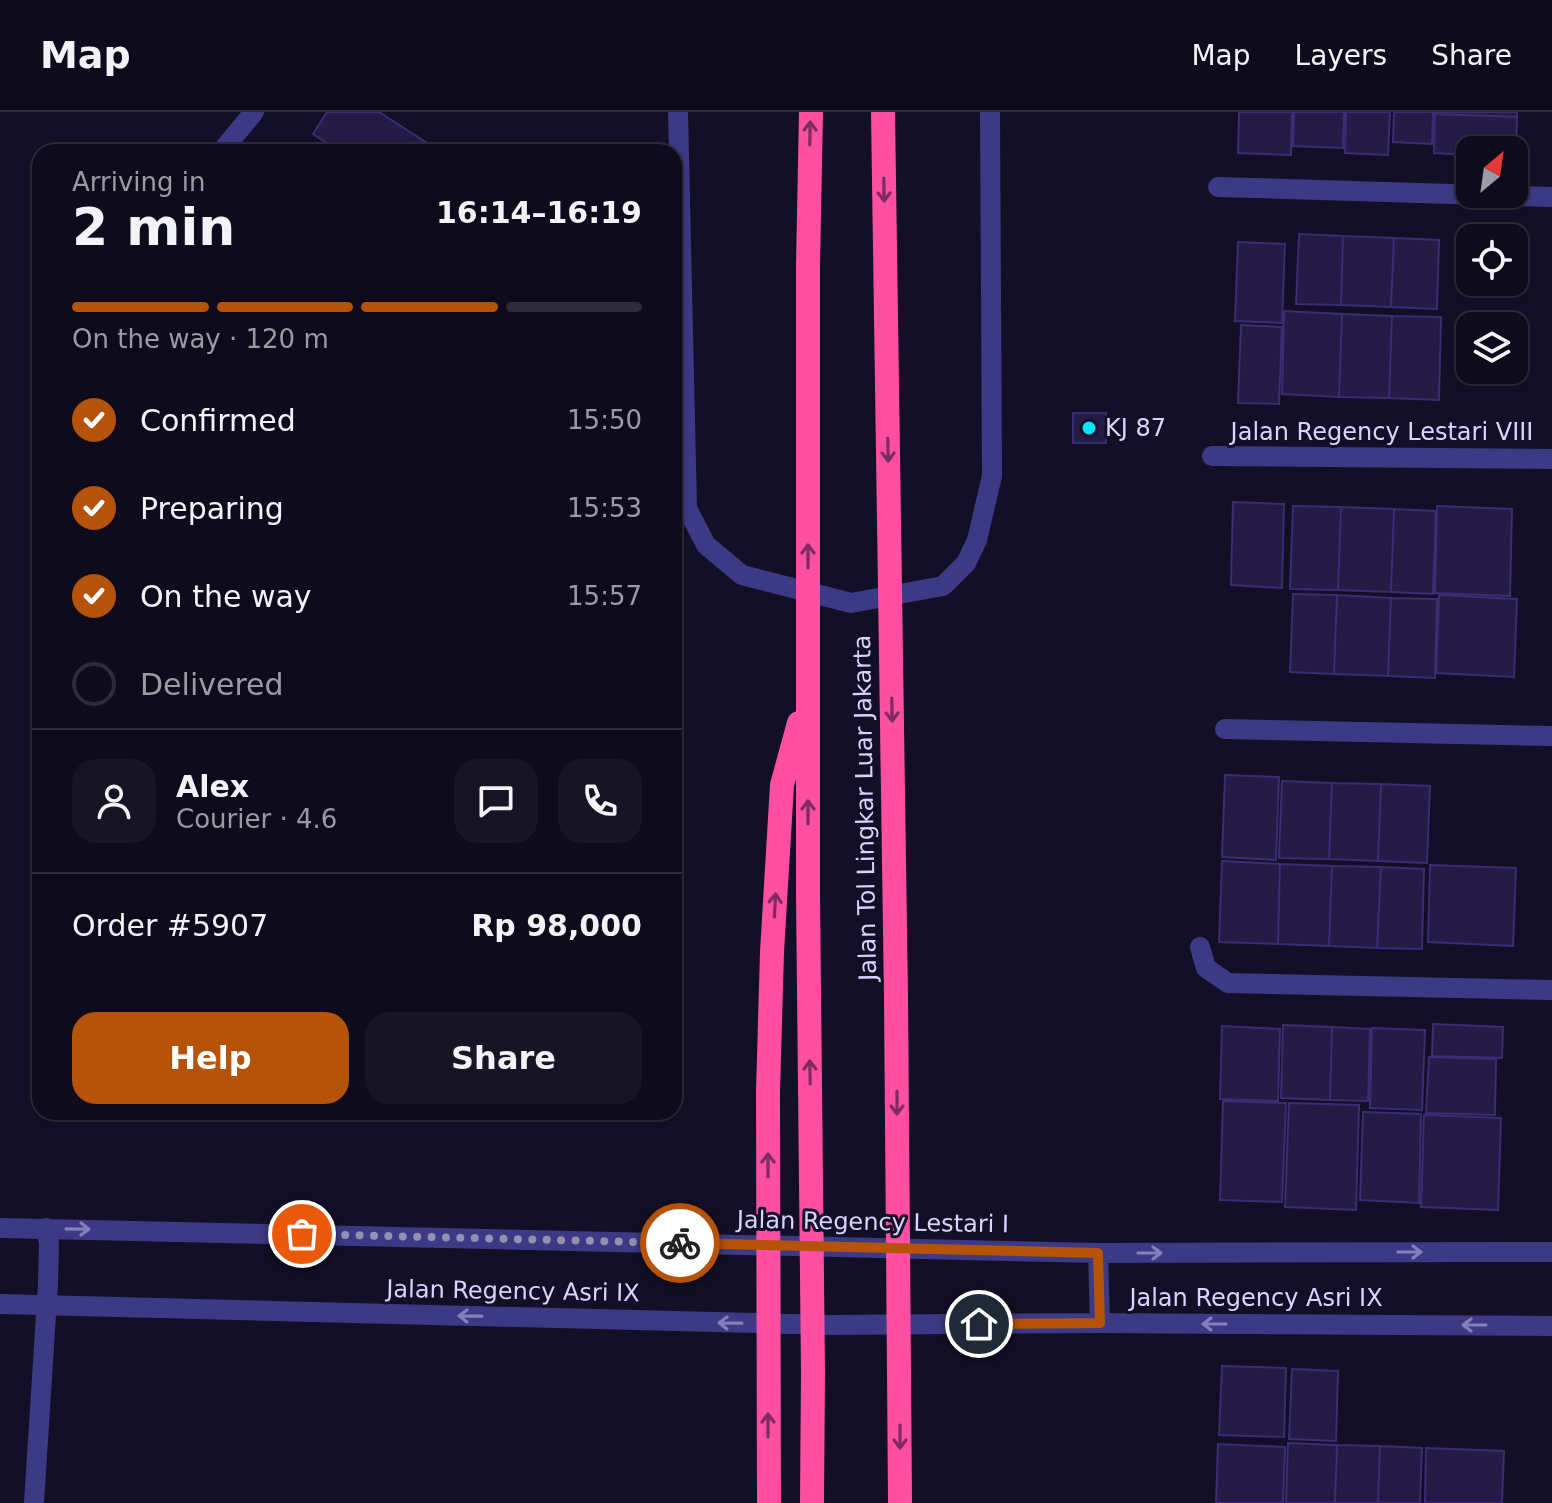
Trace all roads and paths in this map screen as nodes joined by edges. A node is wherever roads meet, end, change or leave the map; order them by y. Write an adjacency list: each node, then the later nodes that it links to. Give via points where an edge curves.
1 (254, 112): 6 (street)
2 (678, 112): 7 (street)
3 (811, 112): 13 (highway, one-way to 3, bridge)
4 (883, 112): 29 (highway, Jalan Tol Lingkar Luar Jakarta, one-way to 29, bridge)
5 (990, 112): 10 (street, via 992,476 977,540 966,563 943,586 851,603 742,575 706,545 687,508)
6 (228, 144)
7 (679, 144)
8 (1218, 187): 9 (street)
9 (1552, 197)
10 (682, 288)
11 (1212, 456): 12 (street, Jalan Regency Lestari VIII)
12 (1552, 459)
13 (808, 690): 27 (highway, one-way to 13, bridge, via 772,952 782,785); 28 (highway, one-way to 13, bridge)
14 (1225, 729): 15 (street)
15 (1552, 736)
16 (1200, 947): 17 (street, via 1206,968 1228,983)
17 (1552, 990)
18 (0, 1228): 19 (street, Jalan Regency Lestari I)
19 (48, 1236): 21 (street, Jalan Regency Lestari I, one-way to 21); 23 (street)
20 (1552, 1252): 21 (street, Jalan Regency Lestari I, one-way to 20)
21 (1098, 1258): 24 (street)
22 (0, 1304): 23 (street, Jalan Regency Asri IX)
23 (46, 1305): 24 (street, Jalan Regency Asri IX, one-way to 23, via 829,1325); 26 (street)
24 (1100, 1316): 25 (street, Jalan Regency Asri IX, one-way to 24)
25 (1552, 1326)
26 (34, 1503)
27 (769, 1503)
28 (812, 1503)
29 (900, 1503)

